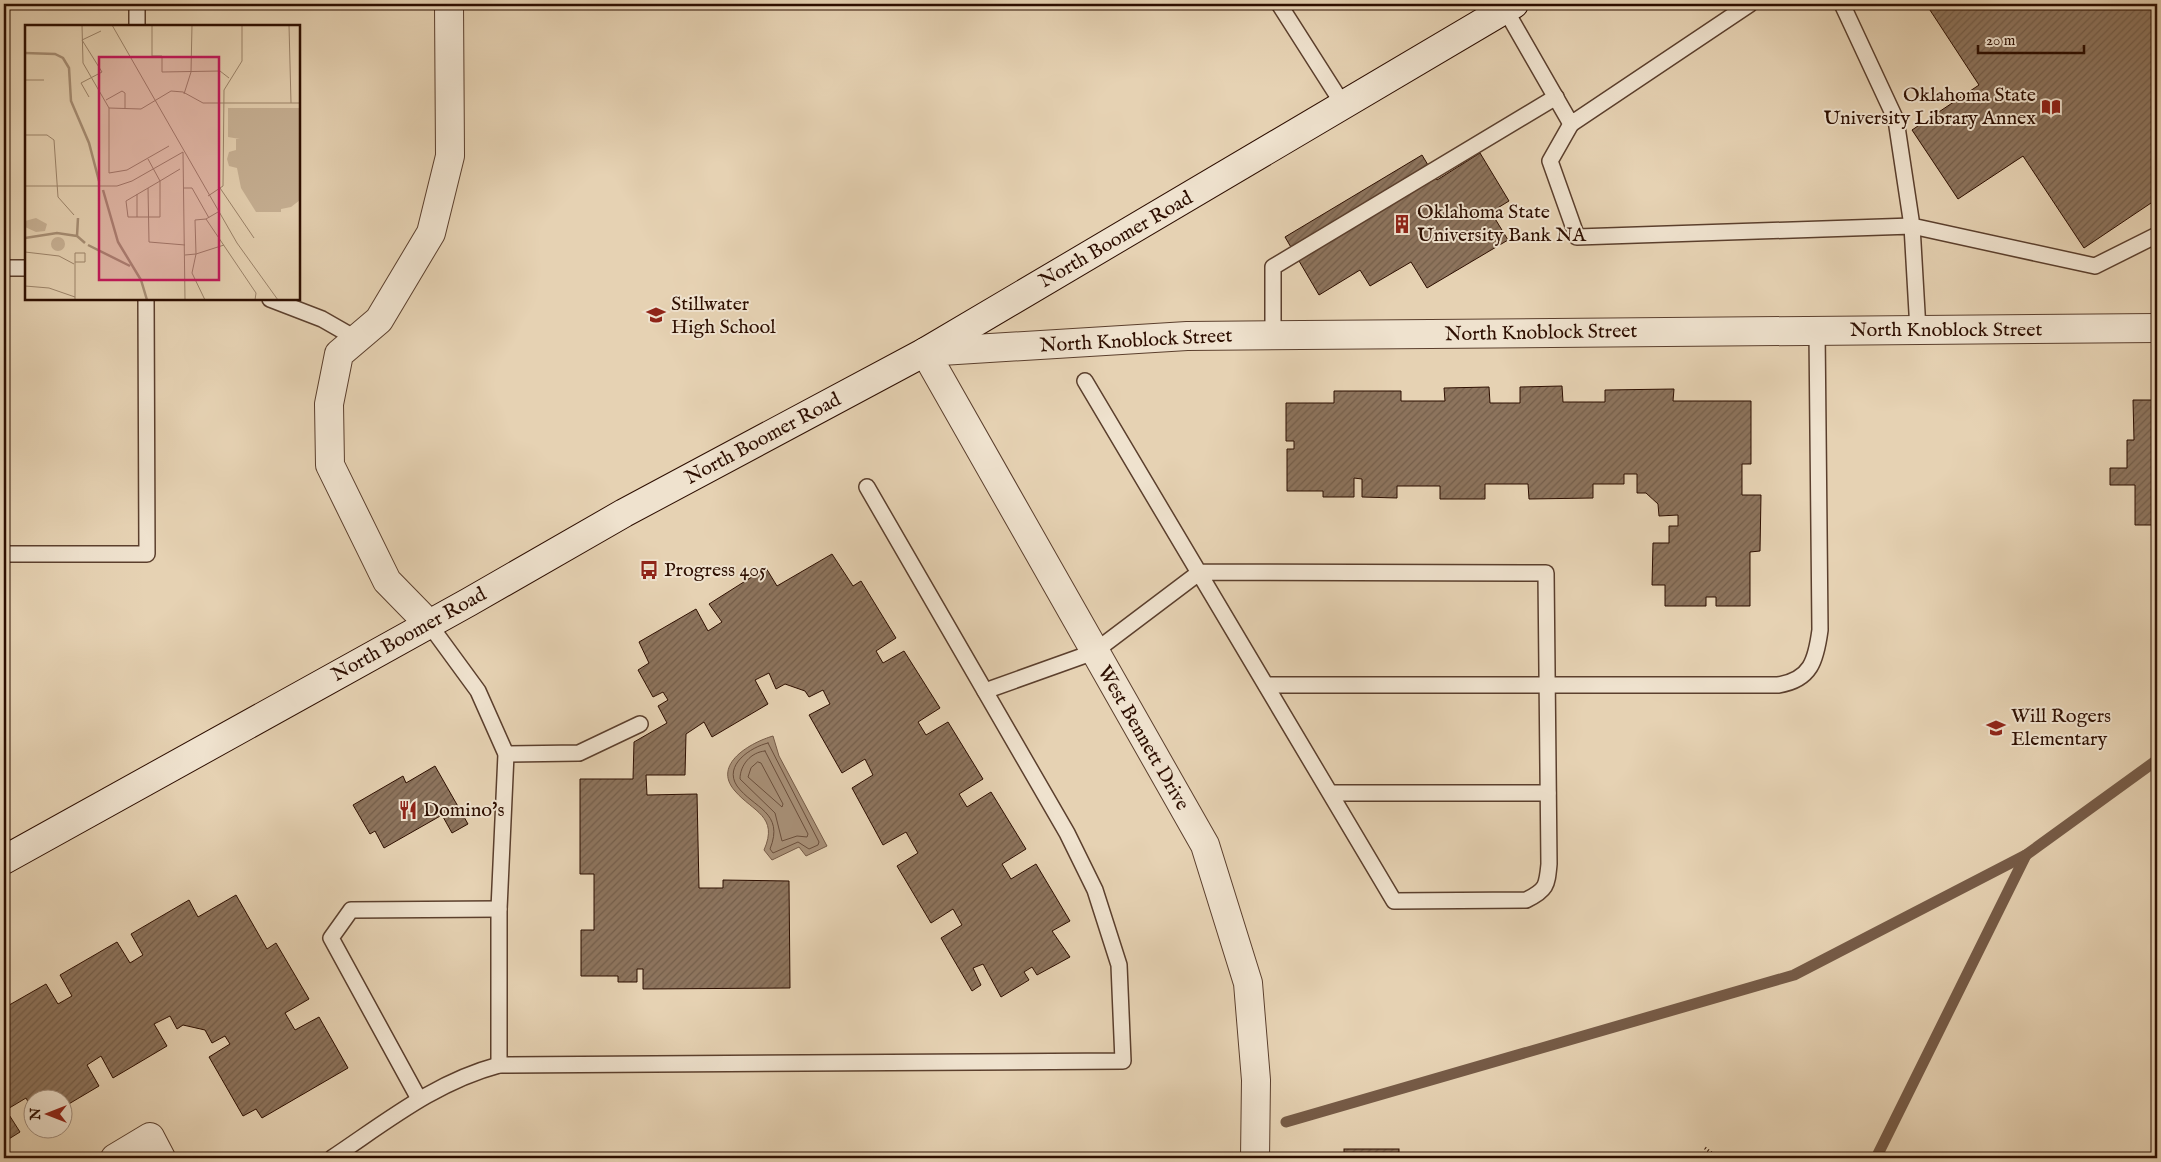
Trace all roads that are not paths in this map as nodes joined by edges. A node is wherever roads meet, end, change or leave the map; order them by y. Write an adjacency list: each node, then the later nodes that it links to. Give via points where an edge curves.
1 (137, 4): 7 (lane)
2 (449, 4): 21 (street, via 450,156 431,233 379,320)
3 (1279, 4): 9 (lane)
4 (1750, 4): 10 (lane)
5 (1842, 4): 11 (lane, via 1896,120)
6 (1510, 6): 8 (lane); 9 (street, North Boomer Road)
7 (137, 25)
8 (1556, 98): 10 (lane); 20 (lane, via 1273,267)
9 (1344, 106): 22 (street, North Boomer Road)
10 (1571, 124): 11 (lane, via 1550,161 1577,237)
11 (1912, 226): 12 (lane, via 2095,266); 19 (lane)
12 (2157, 235)
13 (4, 268): 14 (lane)
14 (25, 268)
15 (146, 300): 25 (lane, via 147,554)
16 (272, 300): 21 (lane, via 322,320)
17 (2157, 328): 19 (street, North Knoblock Street)
18 (1817, 330): 19 (street, North Knoblock Street); 20 (street, North Knoblock Street); 30 (lane, via 1820,630 1817,651 1808,671 1792,683 1778,685)
19 (1918, 330)
20 (1273, 336): 22 (street, North Knoblock Street, via 1187,336)
21 (357, 339): 27 (street, via 339,354 329,404 330,465 387,581)
22 (925, 352): 27 (street, North Boomer Road, via 624,513); 28 (street, West Bennett Drive)
23 (1085, 381): 26 (lane)
24 (867, 487): 31 (lane)
25 (4, 554)
26 (1200, 572): 28 (lane); 29 (lane); 30 (lane, via 1546,573)
27 (429, 624): 33 (lane, via 478,691); 36 (street, North Boomer Road)
28 (1094, 652): 31 (lane); 43 (street, West Bennett Drive, via 1205,845 1248,983 1256,1080)
29 (1266, 685): 30 (lane); 34 (lane)
30 (1547, 685): 35 (lane)
31 (985, 691): 38 (lane, via 1067,833 1095,890 1119,966 1123,1061)
32 (640, 724): 33 (lane, via 579,753)
33 (506, 754): 37 (lane)
34 (1331, 793): 35 (lane); 35 (lane, via 1394,901 1526,900 1539,894 1547,884)
35 (1548, 793)
36 (4, 860)
37 (500, 909): 38 (lane); 39 (lane, via 351,910 331,938)
38 (499, 1066): 39 (lane, via 449,1082)
39 (419, 1099): 42 (lane)
40 (115, 1158): 41 (street, via 150,1137)
41 (161, 1158)
42 (332, 1158)
43 (1255, 1158)

